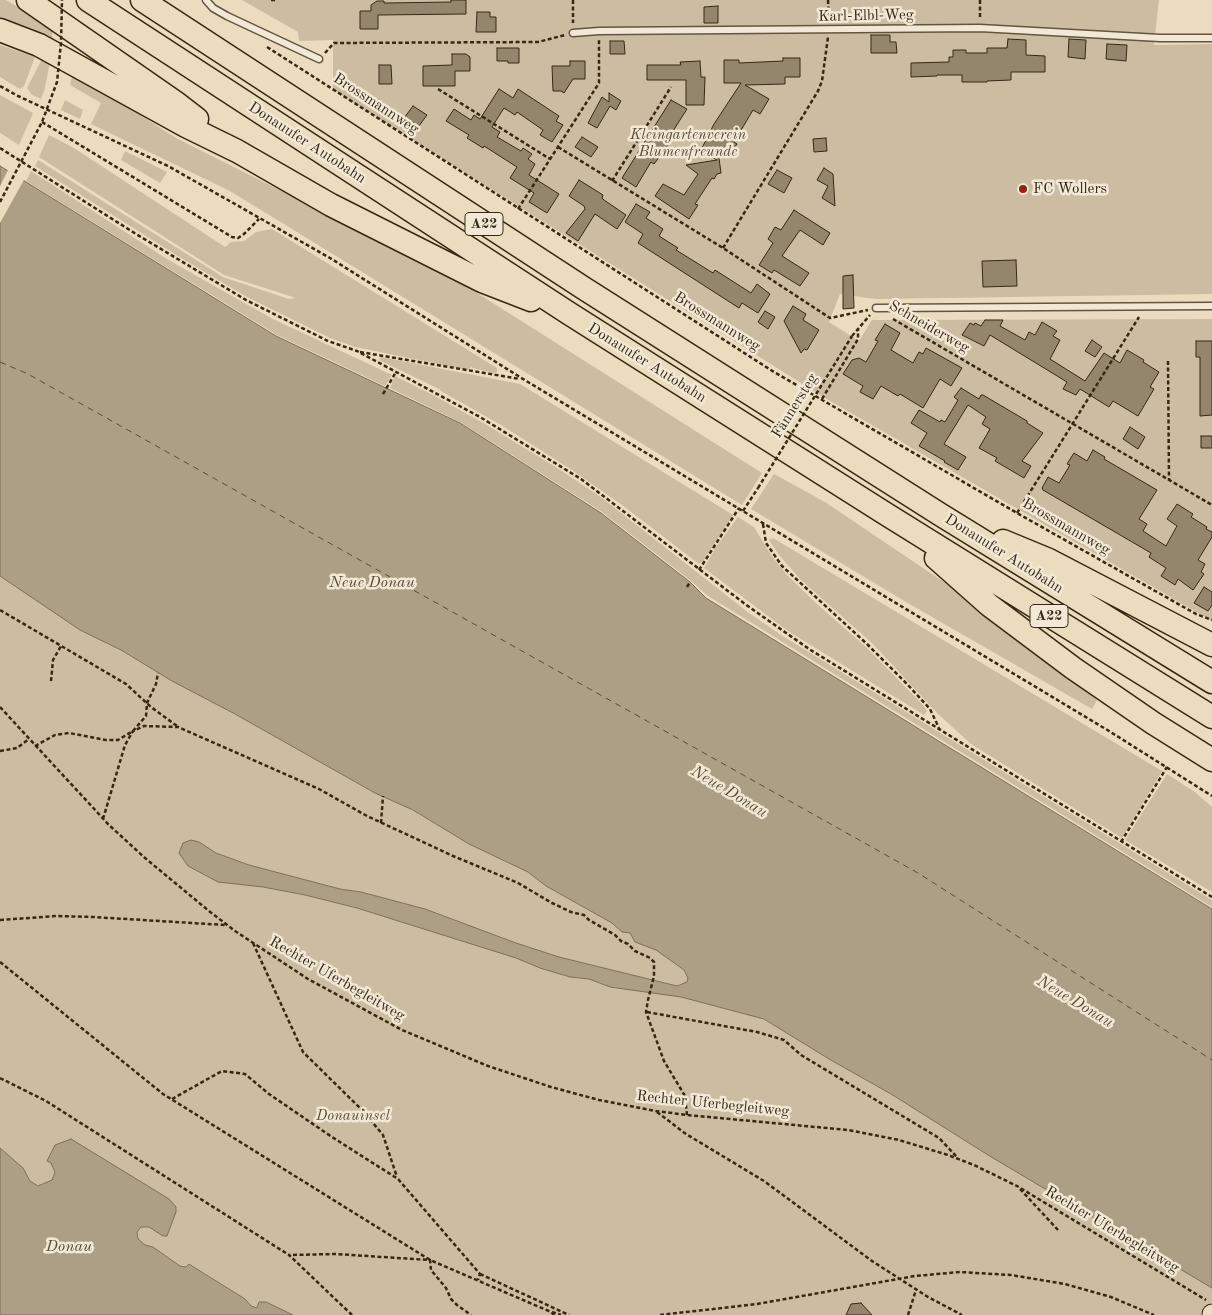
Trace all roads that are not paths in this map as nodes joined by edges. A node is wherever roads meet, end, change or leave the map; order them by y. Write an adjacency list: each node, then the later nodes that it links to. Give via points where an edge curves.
1 (28, 0): 9 (highway)
2 (88, 0): 12 (highway, Donauufer Autobahn / A22)
3 (142, 0): 14 (highway, Donauufer Autobahn / A22, via 585,289)
4 (206, 0): 8 (lane, via 227,16)
5 (5, 32): 9 (highway, via 39,46)
6 (573, 33): 7 (lane, Karl-Elbl-Weg, via 980,28)
7 (1212, 38)
8 (319, 60)
9 (237, 150): 12 (highway, via 331,206 482,281)
10 (1212, 306): 11 (lane)
11 (876, 308)
12 (570, 314): 13 (highway, Donauufer Autobahn / A22)
13 (886, 514): 17 (highway, Donauufer Autobahn / A22); 18 (highway, via 989,605 1089,679)
14 (941, 515): 15 (highway, via 1050,560); 16 (highway, Donauufer Autobahn / A22)
15 (1212, 645)
16 (1212, 682)
17 (1212, 716)
18 (1212, 760)

